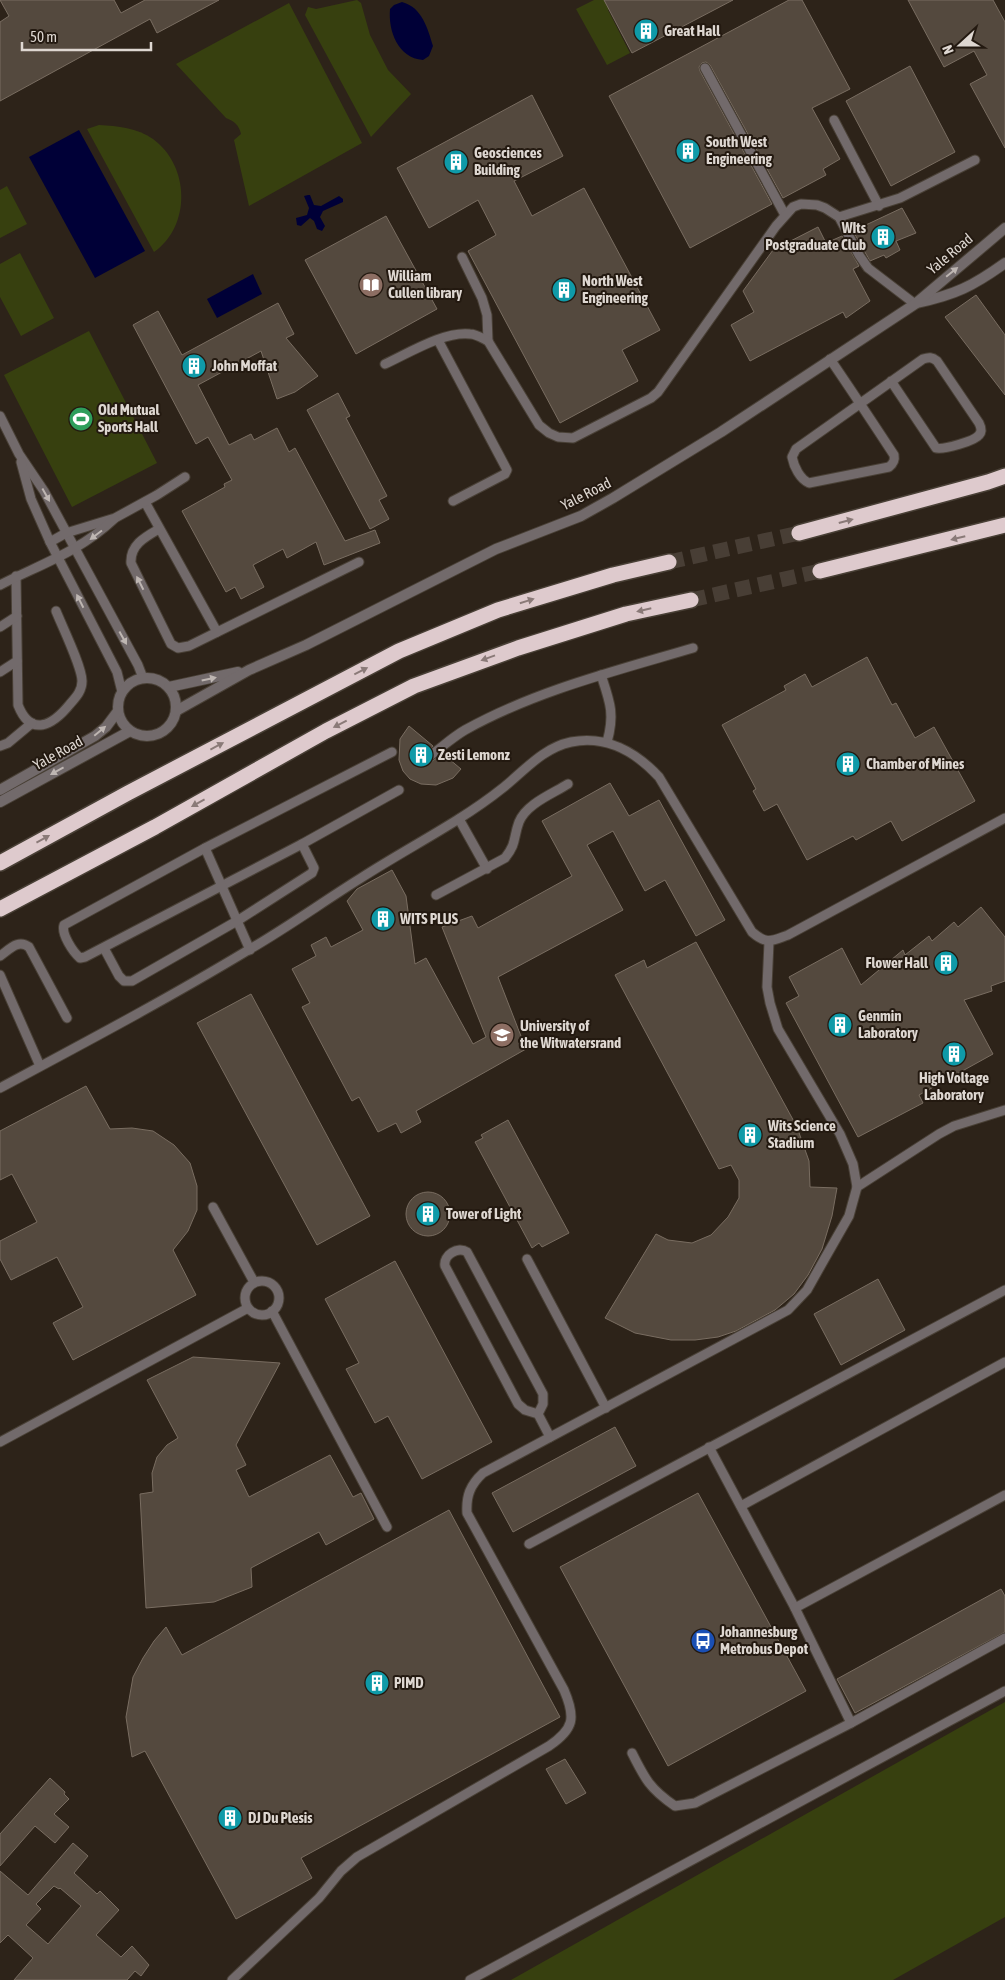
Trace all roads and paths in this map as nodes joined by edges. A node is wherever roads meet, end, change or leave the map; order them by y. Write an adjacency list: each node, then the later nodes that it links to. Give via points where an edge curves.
1 (705, 68): 5 (lane)
2 (834, 120): 4 (lane)
3 (975, 160): 4 (lane, via 910,194)
4 (879, 206): 6 (lane)
5 (785, 215): 6 (lane, via 801,204 809,204 825,208); 12 (lane, via 658,392 573,438 558,437 539,425)
6 (838, 217): 10 (lane, via 868,268)
7 (1005, 228): 10 (street, Yale Road, one-way to 7)
8 (462, 257): 12 (lane, via 482,298)
9 (1005, 262): 10 (street, Yale Road, via 960,292)
10 (915, 304): 13 (street, Yale Road)
11 (438, 340): 12 (lane, via 456,334 470,334); 14 (lane); 21 (lane, via 507,470)
12 (488, 341)
13 (830, 359): 16 (lane); 43 (street, Yale Road, via 721,432 581,516 496,550)
14 (385, 364)
15 (891, 381): 15 (lane, via 923,359 933,358 980,423 980,435 944,449 936,448); 16 (lane)
16 (859, 403): 16 (lane, via 894,454 893,464 814,483 805,482 793,462 793,452)
17 (0, 416): 18 (lane)
18 (19, 454): 26 (lane, one-way to 26, via 44,491); 28 (lane, via 31,499)
19 (1005, 476): 27 (highway, one-way to 19)
20 (185, 477): 22 (lane)
21 (453, 501)
22 (144, 502): 23 (lane); 25 (lane)
23 (115, 518): 26 (lane); 29 (lane, one-way to 29, via 97,535)
24 (1005, 525): 33 (highway, one-way to 33)
25 (159, 529): 40 (lane); 40 (lane, one-way to 25, via 183,648 171,644 130,557 142,539)
26 (66, 533): 28 (lane); 29 (lane)
27 (799, 533)
28 (50, 542): 30 (lane)
29 (74, 548): 30 (lane); 46 (lane, one-way to 46)
30 (57, 558): 34 (lane); 48 (lane, one-way to 30, via 117,672)
31 (360, 562): 40 (lane)
32 (669, 562): 65 (highway, one-way to 32, via 399,651 498,610 613,575)
33 (820, 571)
34 (16, 576): 35 (lane); 38 (lane)
35 (0, 585)
36 (691, 600): 69 (highway, one-way to 69, via 626,614 414,686)
37 (56, 611): 51 (lane, via 79,669 81,691 55,720 45,725)
38 (17, 616): 39 (lane); 42 (lane)
39 (0, 627)
40 (217, 632)
41 (693, 648): 45 (lane)
42 (17, 661): 44 (lane); 51 (lane, via 18,705 22,715)
43 (249, 670): 47 (street, Yale Road, one-way to 43); 50 (street, Yale Road)
44 (0, 672)
45 (601, 675): 53 (lane, via 612,708); 56 (lane, via 505,710 463,731)
46 (143, 678): 47 (street, via 152,678); 48 (street, via 135,680)
47 (169, 687): 50 (street, via 176,702)
48 (122, 692): 49 (street)
49 (118, 711): 52 (street); 58 (street, Yale Road, one-way to 49, via 95,736)
50 (176, 711): 52 (street, via 164,731 153,736 141,736)
51 (32, 723): 54 (lane)
52 (130, 731): 60 (street, Yale Road, one-way to 60)
53 (608, 742): 62 (lane, via 568,742 551,750); 71 (lane, via 645,763 659,777 752,932)
54 (0, 746)
55 (392, 752): 64 (lane)
56 (431, 755)
57 (568, 784): 66 (lane, via 528,811 520,820 513,848 505,858)
58 (0, 790)
59 (399, 790): 63 (lane)
60 (0, 802)
61 (1005, 818): 71 (lane, via 788,935)
62 (459, 819): 66 (lane); 73 (lane)
63 (302, 844): 67 (lane); 70 (lane, via 314,868 312,873)
64 (205, 848): 67 (lane); 72 (lane, via 64,925 63,931 80,958)
65 (0, 863)
66 (486, 869): 68 (lane)
67 (221, 885): 70 (lane); 72 (lane)
68 (436, 895)
69 (2, 909)
70 (237, 921): 72 (lane, via 132,981 124,981 119,976); 73 (lane)
71 (769, 942): 80 (lane, via 767,987 778,1028 840,1134 853,1164)
72 (104, 948)
73 (250, 950): 77 (lane)
74 (0, 956): 76 (lane, via 18,943 29,947)
75 (0, 976): 77 (lane)
76 (67, 1018)
77 (40, 1066): 78 (lane)
78 (0, 1088)
79 (1005, 1110): 80 (lane, via 954,1126)
80 (857, 1187): 88 (lane, via 849,1216 797,1302 777,1317)
81 (213, 1207): 83 (lane)
82 (527, 1259): 88 (lane)
83 (254, 1282): 85 (lane, via 245,1298); 86 (lane, via 261,1280 276,1288 279,1299)
84 (1005, 1290): 92 (lane)
85 (248, 1308): 86 (lane, via 256,1314); 91 (lane)
86 (272, 1312): 95 (lane)
87 (1005, 1362): 94 (lane)
88 (606, 1408): 90 (lane)
89 (538, 1414): 89 (lane, via 543,1394 467,1252 458,1250 446,1257 444,1266 518,1404); 90 (lane)
90 (550, 1438): 102 (lane, via 477,1478 468,1492 467,1513 564,1690 571,1715 567,1731 549,1746 353,1860 319,1898)
91 (0, 1442)
92 (709, 1447): 94 (lane); 96 (lane)
93 (1005, 1495): 97 (lane)
94 (741, 1506): 97 (lane)
95 (387, 1527)
96 (529, 1544)
97 (795, 1608): 100 (lane)
98 (1005, 1638): 100 (lane)
99 (1005, 1691): 103 (lane)
100 (851, 1723): 101 (lane, via 695,1803 676,1806 658,1795 644,1779)
101 (632, 1753)
102 (232, 1980)
103 (470, 1980)

